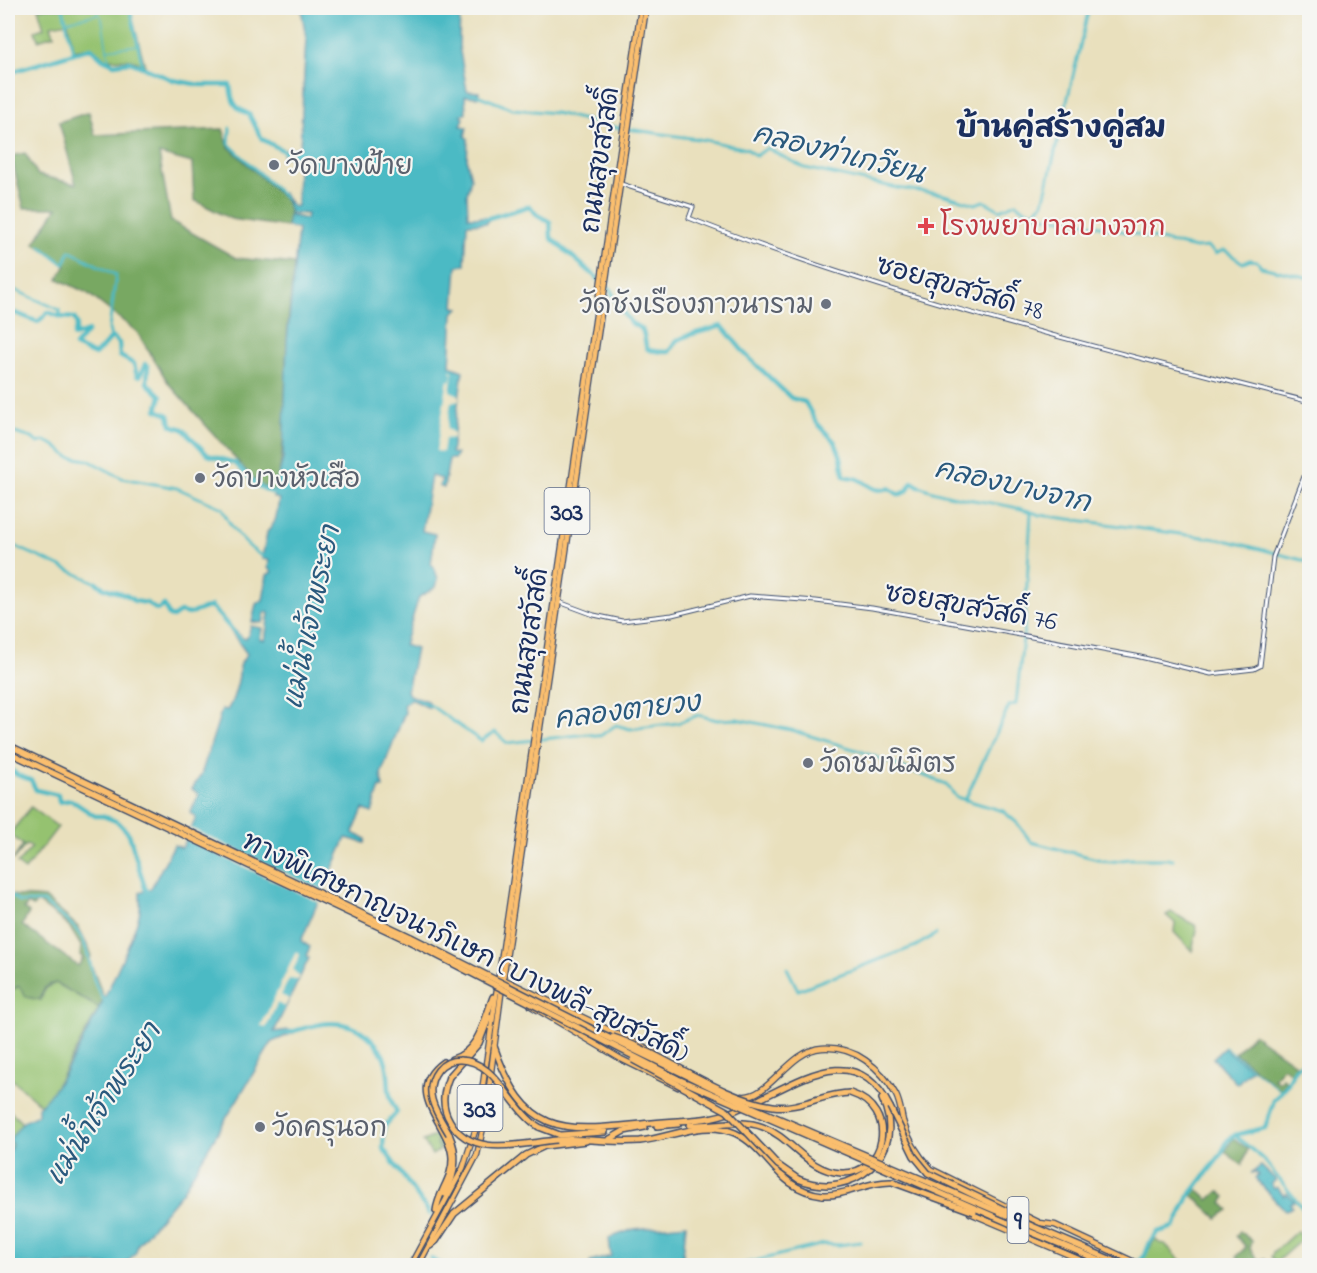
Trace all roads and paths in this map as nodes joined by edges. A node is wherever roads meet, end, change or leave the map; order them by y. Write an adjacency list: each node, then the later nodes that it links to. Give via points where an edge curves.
1 (641, 8): 3 (main road, ถนนสุขสวัสดิ์ / 303)
2 (646, 8): 3 (main road, ถนนสุขสวัสดิ์ / 303)
3 (626, 126): 4 (main road, ถนนสุขสวัสดิ์ / 303)
4 (625, 134): 5 (main road, ถนนสุขสวัสดิ์ / 303); 6 (main road, ถนนสุขสวัสดิ์ / 303)
5 (621, 184): 6 (main road, ถนนสุขสวัสดิ์ / 303); 8 (street, ซอยสุขสวัสดิ์ 78, via 693,207 689,218 790,258 933,302)
6 (615, 204): 7 (main road, ถนนสุขสวัสดิ์ / 303); 7 (main road, ถนนสุขสวัสดิ์ / 303)
7 (603, 288): 10 (main road, ถนนสุขสวัสดิ์ / 303); 13 (main road, ถนนสุขสวัสดิ์ / 303)
8 (1310, 402)
9 (1310, 461): 10 (street, ซอยสุขสวัสดิ์ 76, via 1273,557 1259,668 1212,674 1143,657 872,608 771,596 750,596 672,615 626,621)
10 (559, 602): 13 (main road, ถนนสุขสวัสดิ์ / 303)
11 (8, 744): 17 (highway, ทางพิเศษกาญจนาภิเษก (บางพลี-สุขสวัสดิ์), bridge, via 478,969)
12 (8, 752): 19 (highway, ทางพิเศษกาญจนาภิเษก (บางพลี-สุขสวัสดิ์), bridge, via 419,946)
13 (532, 769): 14 (main road, ถนนสุขสวัสดิ์ / 303); 15 (main road, ถนนสุขสวัสดิ์ / 303)
14 (503, 979): 15 (main road, ถนนสุขสวัสดิ์ / 303); 21 (main road, via 598,1022)
15 (499, 989): 16 (highway); 18 (main road, ถนนสุขสวัสดิ์ / 303); 21 (main road, via 688,1092 698,1091); 29 (main road, ถนนสุขสวัสดิ์ / 303, via 474,1138 463,1168)
16 (493, 998): 24 (highway, bridge, via 479,1043 449,1077 445,1110 453,1127 464,1137 489,1145); 27 (highway, via 474,1044 461,1057 438,1066 428,1084 429,1104 452,1155 450,1174)
17 (599, 1033): 23 (highway, bridge, via 762,1104 791,1106 833,1094 850,1094 872,1106 882,1128 880,1145 872,1160 849,1173 819,1167 769,1130 753,1124 642,1127); 25 (highway, ทางพิเศษกาญจนาภิเษก (บางพลี-สุขสวัสดิ์), bridge, via 716,1091)
18 (494, 1046): 22 (highway, via 511,1087 538,1116 568,1128); 33 (main road, ถนนสุขสวัสดิ์ / 303, via 477,1155)
19 (612, 1046): 20 (highway, bridge, via 727,1111 778,1165 798,1179 822,1186 857,1178 877,1162 886,1144 889,1121 880,1095); 25 (highway, ทางพิเศษกาญจนาภิเษก (บางพลี-สุขสวัสดิ์), bridge, via 699,1089)
20 (866, 1076): 22 (highway, via 842,1070 809,1076 709,1120); 31 (highway, bridge, via 881,1088 914,1156 928,1173)
21 (700, 1079): 26 (main road, via 749,1096 759,1092 805,1052 833,1047 852,1052 868,1061 895,1093 907,1132 921,1158 940,1174)
22 (621, 1126): 27 (highway, bridge, via 604,1132 568,1135 539,1127 488,1072 472,1062 457,1060 443,1065 431,1085 433,1103 456,1153 455,1169)
23 (610, 1139): 24 (highway); 28 (highway, bridge, via 652,1140 701,1128 732,1132 746,1139 785,1181 800,1190 823,1195 892,1182)
24 (590, 1140): 33 (highway, via 545,1146 526,1155 454,1214)
25 (909, 1177): 28 (highway, 9, bridge); 31 (highway, 9, bridge)
26 (975, 1191): 30 (main road, via 1041,1224); 32 (main road, via 969,1213)
27 (436, 1211): 29 (highway)
28 (993, 1216): 38 (highway, 9, bridge)
29 (434, 1220): 35 (main road, ถนนสุขสวัสดิ์ / 303)
30 (1055, 1225): 32 (main road); 34 (main road)
31 (1039, 1229): 39 (highway, 9, bridge)
32 (1045, 1244): 37 (main road)
33 (429, 1246): 36 (main road, ถนนสุขสวัสดิ์ / 303)
34 (1142, 1265)
35 (410, 1266)
36 (418, 1266)
37 (1095, 1266)
38 (1113, 1266)
39 (1126, 1266)

